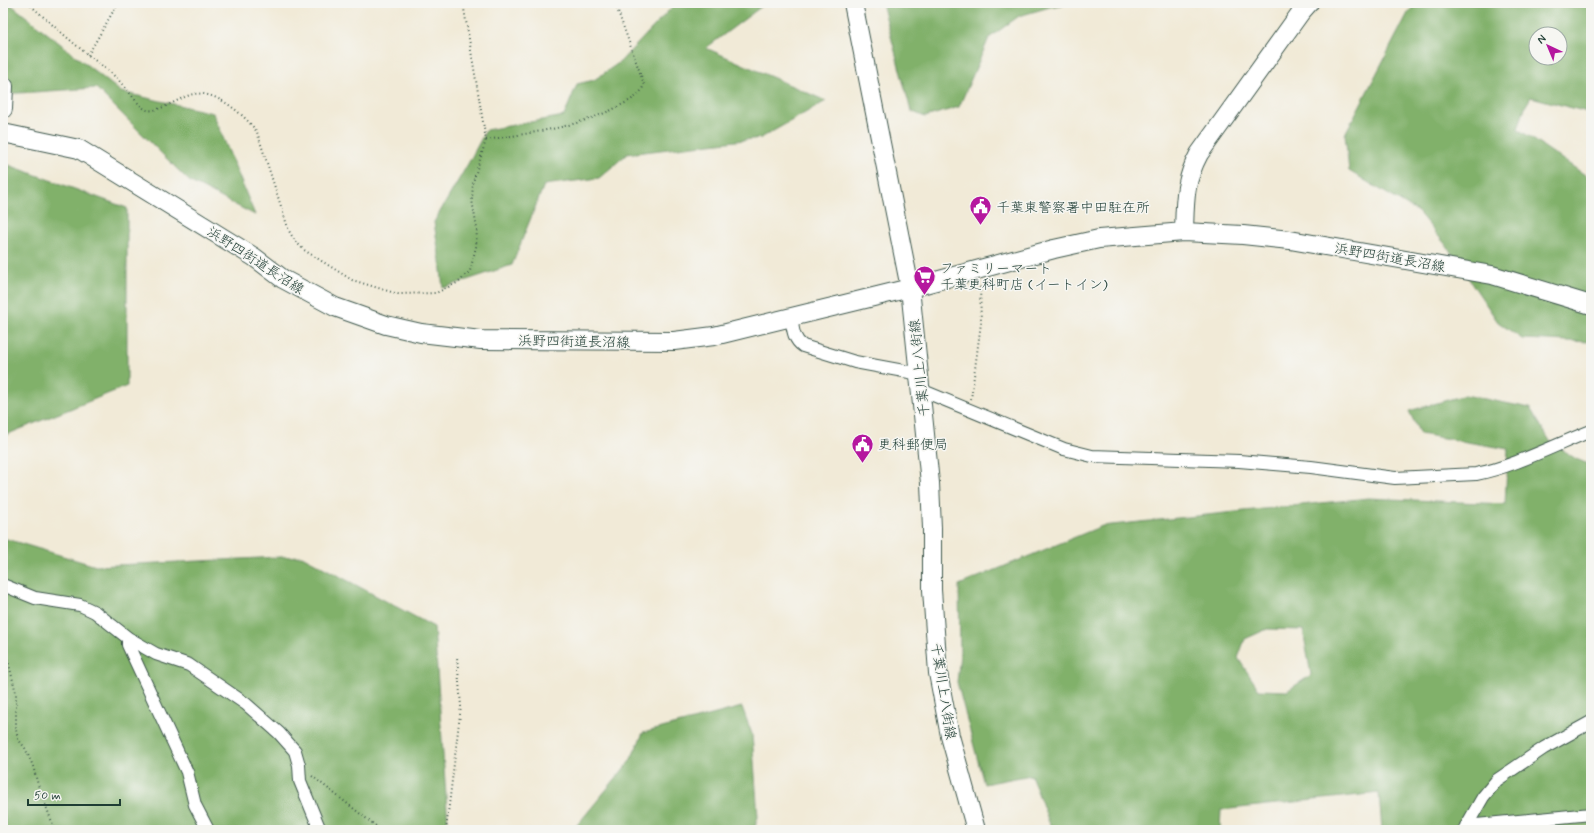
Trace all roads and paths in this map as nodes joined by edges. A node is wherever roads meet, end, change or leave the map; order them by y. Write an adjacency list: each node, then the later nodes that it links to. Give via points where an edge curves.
1 (28, 3): 7 (path)
2 (118, 3): 7 (path)
3 (463, 3): 11 (path)
4 (615, 3): 11 (path, via 644,84 638,96 606,114 574,125)
5 (853, 3): 14 (main road, 千葉川上八街線)
6 (1309, 3): 12 (main road, via 1199,154 1192,167 1186,190)
7 (88, 55): 11 (path, via 117,78 147,110 155,110 191,94 202,93 224,102 240,113 251,122 257,132 289,232 295,241 304,250 352,280 398,294 436,293 459,282 470,271 476,246 473,182)
8 (3, 85): 9 (main road)
9 (3, 109)
10 (3, 133): 16 (main road, 浜野四街道長沼線, via 79,149 254,257 283,279 335,307 386,325 420,333 481,340 674,341 714,336)
11 (486, 140)
12 (1184, 232): 13 (main road, 浜野四街道長沼線, via 1099,239); 15 (main road, 浜野四街道長沼線, via 1290,240 1492,275)
13 (977, 270): 14 (main road, 浜野四街道長沼線); 18 (path, via 981,323)
14 (910, 288): 16 (main road, 浜野四街道長沼線); 17 (main road, 千葉川上八街線)
15 (1591, 306)
16 (791, 317): 17 (street, via 794,336 803,346)
17 (920, 382): 18 (street); 33 (main road, 千葉川上八街線, via 930,483 932,590 938,673 950,736)
18 (969, 410): 19 (street, via 1064,449 1092,456 1238,461 1395,478 1487,472)
19 (1591, 431)
20 (3, 584): 21 (street, via 35,598 80,605 95,612)
21 (128, 638): 25 (street, via 156,654 189,665 246,704 295,751); 29 (street, via 128,645 187,772 195,804)
22 (3, 640): 28 (path, via 16,693 18,739 33,766)
23 (457, 657): 32 (path, via 461,706)
24 (1591, 722): 27 (street, via 1544,748 1497,780 1483,797)
25 (298, 765): 30 (street, via 300,781); 31 (path)
26 (1591, 814): 27 (street)
27 (1465, 828)
28 (56, 830)
29 (208, 830)
30 (320, 830)
31 (381, 830)
32 (446, 830)
33 (976, 830)

